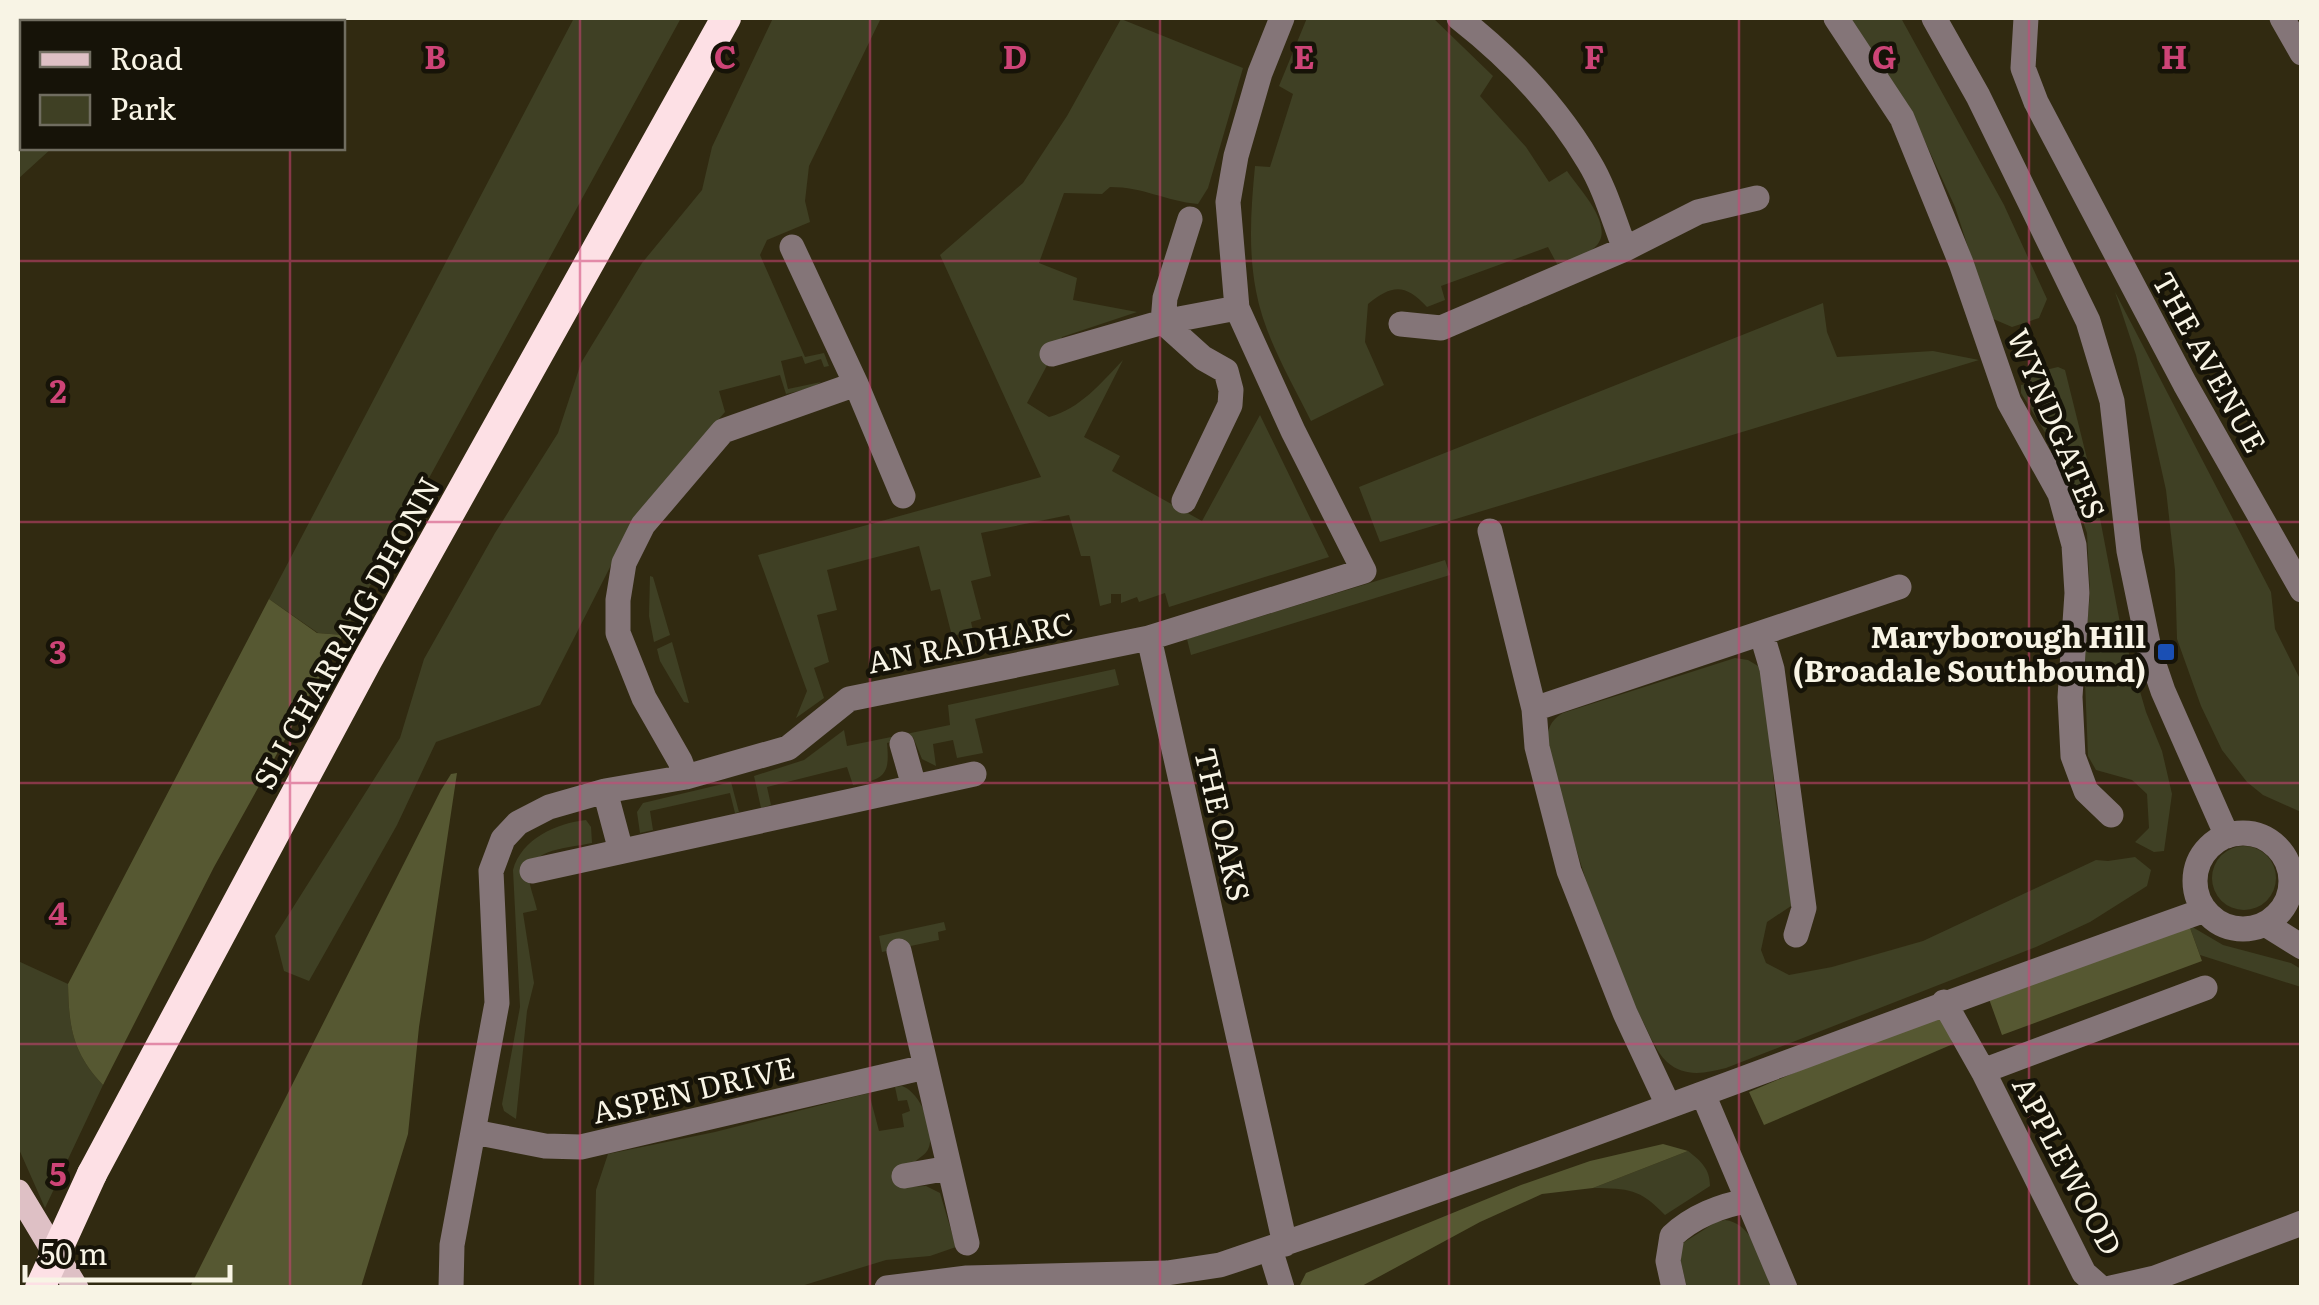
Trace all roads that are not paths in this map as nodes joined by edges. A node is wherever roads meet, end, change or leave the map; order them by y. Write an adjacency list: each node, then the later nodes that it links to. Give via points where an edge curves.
1 (726, 18): 56 (highway, SLI CHARRAIG DHONN, bridge, via 367,661 92,1174)
2 (1282, 18): 13 (street, via 1260,73 1228,202)
3 (1460, 18): 12 (street, via 1548,102 1592,165)
4 (1836, 18): 31 (street, WYNDGATES, via 1902,118 2010,402 2060,494 2074,545 2077,593 2073,756 2086,791)
5 (1934, 18): 32 (street, via 2088,320 2112,400 2129,552 2150,653)
6 (2026, 18): 22 (street, THE AVENUE, via 2023,68 2036,102)
7 (2282, 18): 8 (street)
8 (2302, 53)
9 (1757, 198): 12 (street, via 1698,212)
10 (1190, 219): 14 (street, via 1164,298)
11 (792, 247): 17 (street)
12 (1625, 249): 15 (street, via 1440,328)
13 (1237, 308): 14 (street); 24 (street, via 1364,571)
14 (1163, 322): 16 (street); 19 (street, via 1226,371 1231,390)
15 (1401, 324)
16 (1052, 354)
17 (856, 384): 18 (street); 28 (street, via 723,430 643,525 624,563 618,633)
18 (903, 496)
19 (1184, 500)
20 (1490, 532): 25 (street)
21 (1899, 587): 23 (street)
22 (2302, 590)
23 (1762, 635): 25 (street); 38 (street, via 1804,908)
24 (1149, 638): 28 (street, AN RADHARC, via 849,699 788,748); 54 (street, THE OAKS)
25 (1534, 709): 46 (street, via 1536,747 1569,871)
26 (902, 744): 29 (street)
27 (974, 774): 29 (street)
28 (686, 777): 30 (street)
29 (914, 786): 33 (street)
30 (605, 791): 33 (street); 47 (street, via 532,814 510,831 495,856 490,886 497,1003)
31 (2111, 814)
32 (2227, 836): 34 (street, via 2259,836); 36 (street, via 2197,867)
33 (620, 851): 35 (street)
34 (2296, 867): 37 (street, via 2288,901)
35 (532, 871)
36 (2205, 910): 37 (street, via 2232,928); 42 (street)
37 (2265, 924): 39 (street)
38 (1796, 935)
39 (2302, 947)
40 (899, 951): 43 (street)
41 (2205, 988): 44 (street, APPLEWOOD)
42 (1944, 1002): 44 (street, APPLEWOOD); 45 (street)
43 (925, 1067): 47 (street, ASPEN DRIVE, via 581,1147); 48 (street)
44 (1983, 1071): 63 (street, APPLEWOOD, via 2084,1273)
45 (1702, 1094): 46 (street); 51 (street)
46 (1668, 1105): 54 (street)
47 (474, 1132): 58 (street, via 452,1245)
48 (950, 1168): 49 (street); 53 (street)
49 (904, 1176)
50 (18, 1192): 57 (main road)
51 (1748, 1201): 61 (street, via 1708,1213 1672,1236); 62 (street)
52 (2302, 1223): 64 (street, APPLEWOOD)
53 (967, 1244)
54 (1277, 1246): 55 (street, via 1220,1265 1168,1272 968,1278); 60 (street, THE OAKS)
55 (922, 1287): 59 (street)
56 (40, 1288)
57 (76, 1288)
58 (452, 1288)
59 (887, 1288)
60 (1282, 1288)
61 (1674, 1288)
62 (1785, 1288)
63 (2102, 1288)
64 (2111, 1288)

